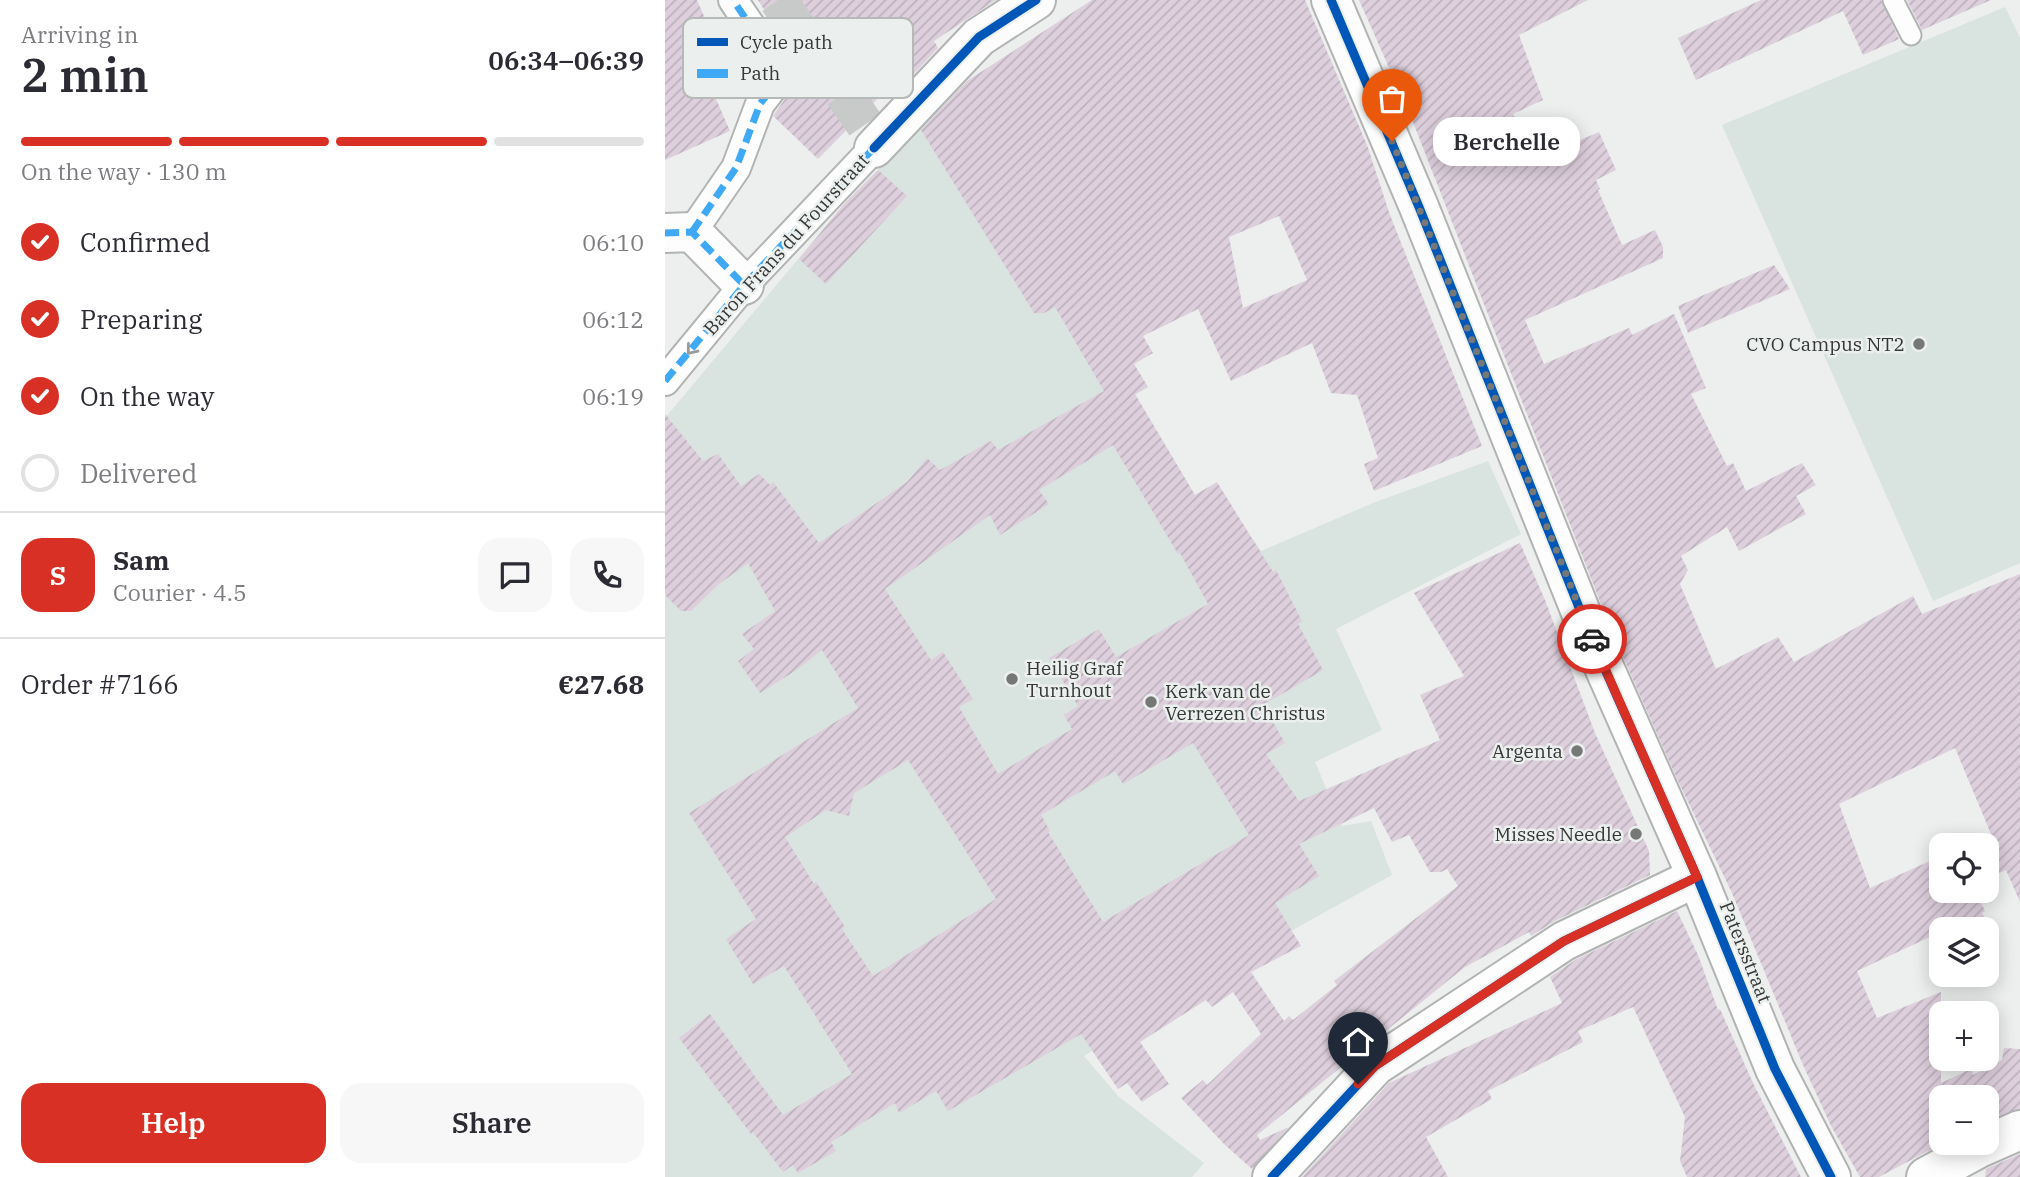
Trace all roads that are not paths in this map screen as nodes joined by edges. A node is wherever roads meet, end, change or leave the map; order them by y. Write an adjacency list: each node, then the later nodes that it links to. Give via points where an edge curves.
1 (733, 0): 5 (street)
2 (1036, 0): 8 (street, Baron Frans du Fourstraat, via 979,37)
3 (1331, 0): 12 (street, Patersstraat, via 1592,640)
4 (1893, 0): 6 (lane)
5 (745, 18)
6 (1910, 35)
7 (764, 98): 9 (street, via 736,168)
8 (874, 148): 10 (street, Baron Frans du Fourstraat)
9 (679, 232): 10 (street)
10 (746, 283): 11 (street, Baron Frans du Fourstraat, one-way to 11)
11 (665, 381)
12 (1697, 877): 14 (street, via 1564,941 1375,1066); 15 (street, Patersstraat, via 1775,1069)
13 (2020, 1130): 16 (street)
14 (1272, 1177)
15 (1831, 1177)
16 (1926, 1177)

